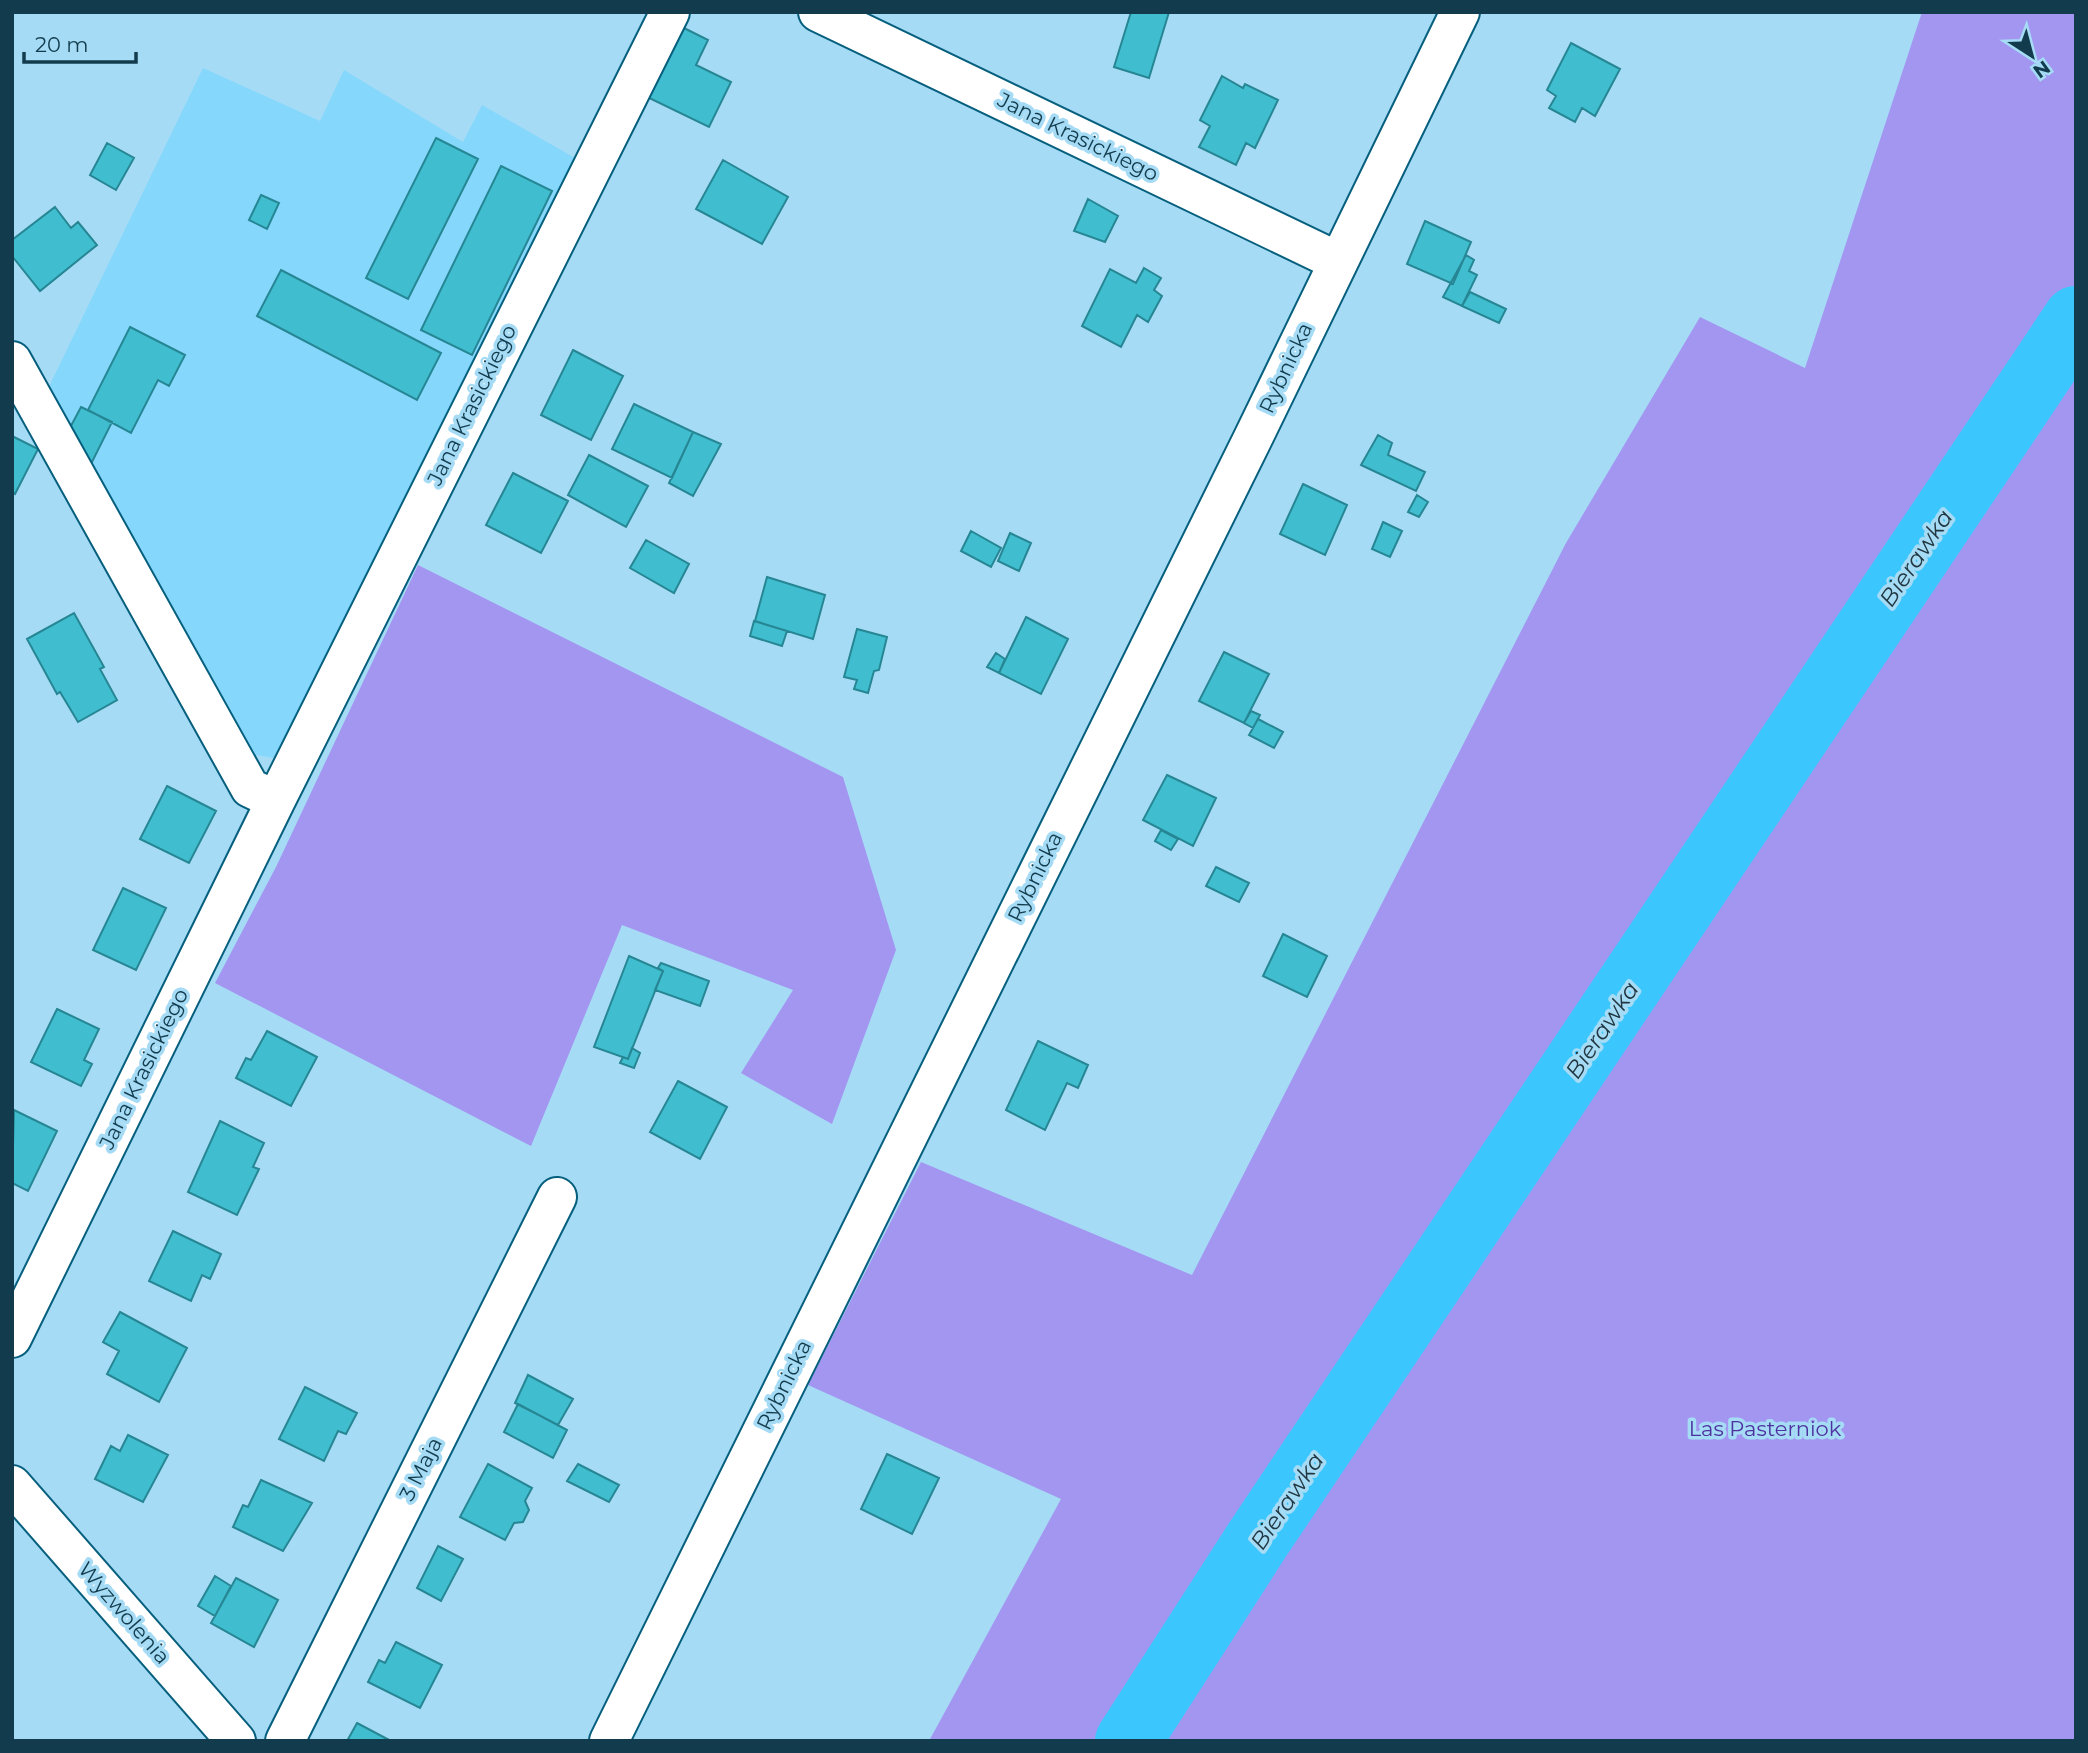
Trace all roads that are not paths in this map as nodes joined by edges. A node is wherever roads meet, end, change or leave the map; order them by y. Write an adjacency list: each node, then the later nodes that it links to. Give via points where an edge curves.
1 (670, 12): 6 (street, Jana Krasickiego)
2 (818, 12): 4 (street, Jana Krasickiego)
3 (1460, 12): 4 (street, Rybnicka)
4 (1337, 261): 12 (street, Rybnicka)
5 (12, 361): 6 (street, via 250,788)
6 (276, 800): 8 (street, Jana Krasickiego)
7 (557, 1197): 11 (street, 3 Maja)
8 (12, 1338)
9 (12, 1485): 10 (street, Wyzwolenia)
10 (236, 1741)
11 (285, 1741)
12 (609, 1741)

